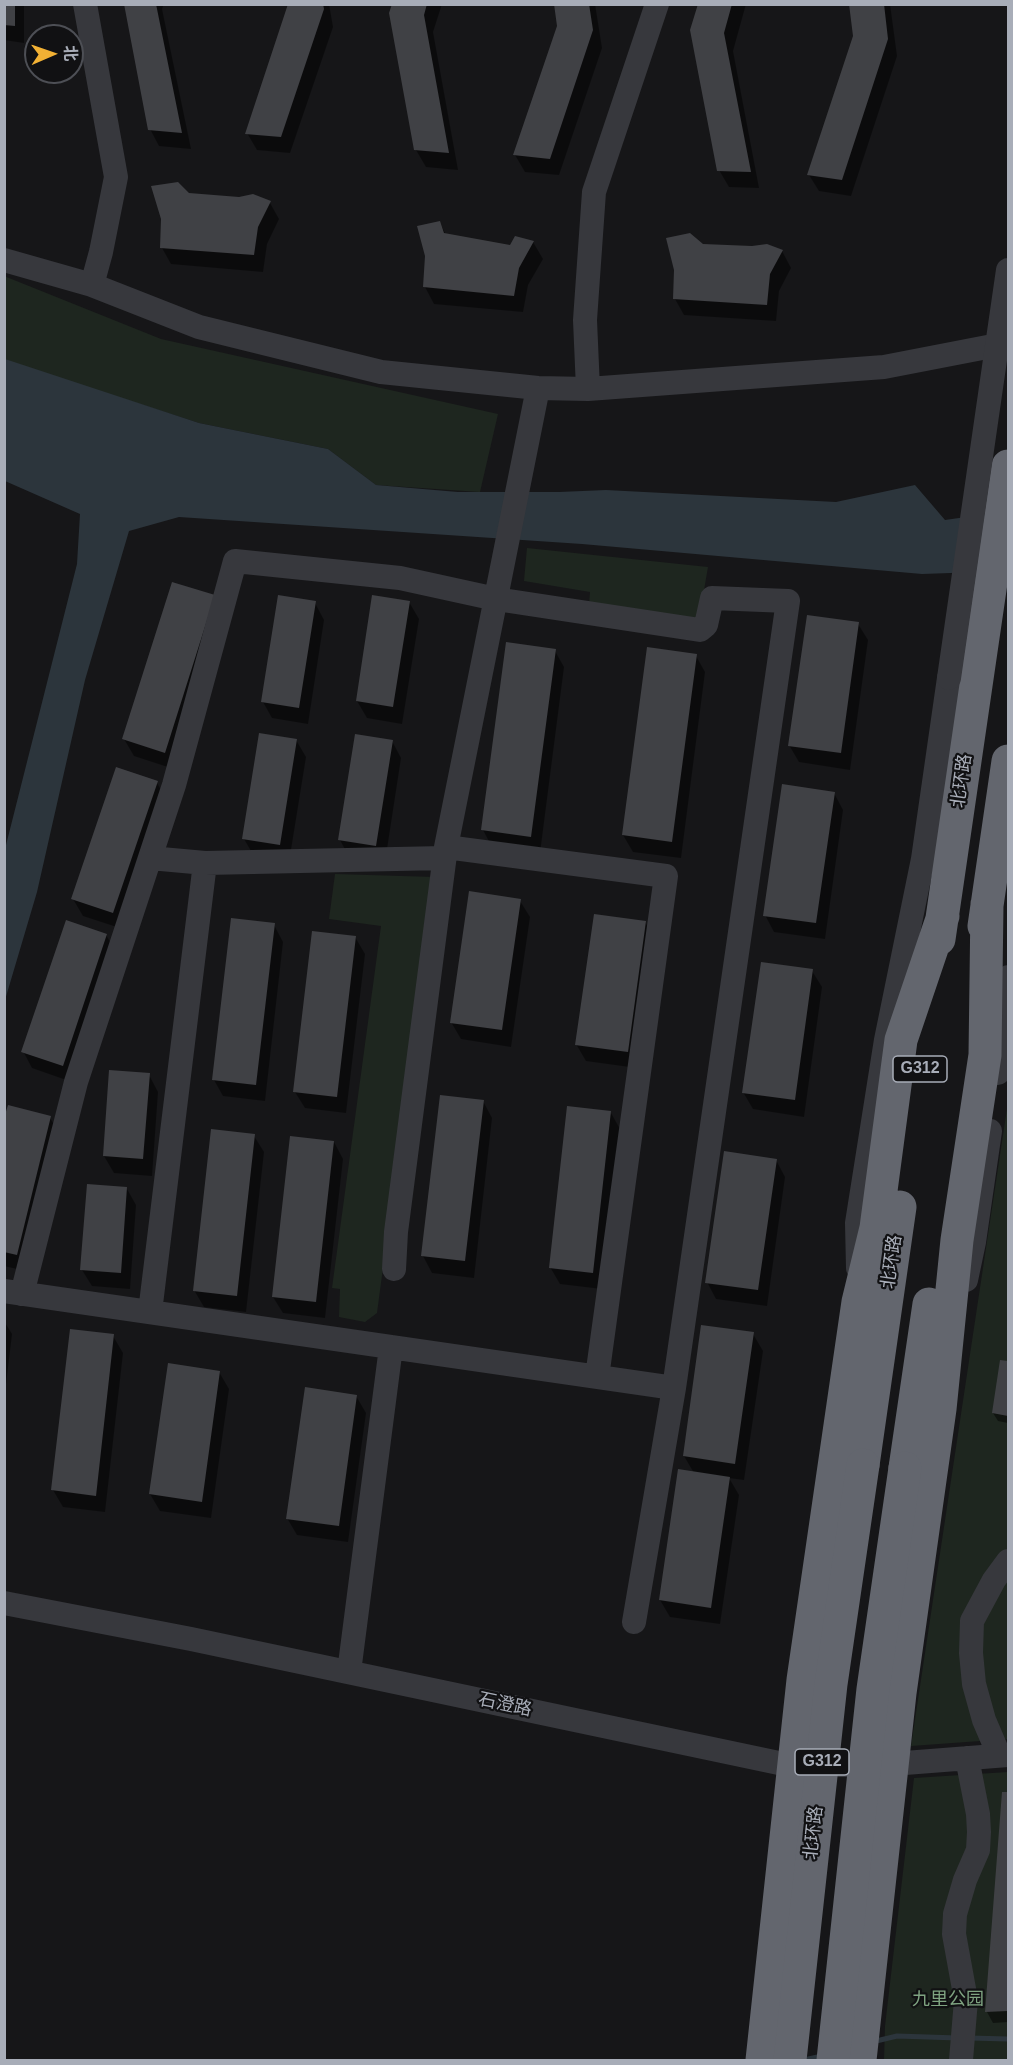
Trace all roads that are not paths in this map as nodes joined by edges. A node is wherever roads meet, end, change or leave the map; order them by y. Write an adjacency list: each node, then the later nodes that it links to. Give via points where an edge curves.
1 (85, 4): 5 (street, via 116,177)
2 (657, 4): 8 (street, via 594,192 585,320)
3 (4, 260): 5 (street)
4 (1008, 270): 11 (street, 北环路, bridge)
5 (92, 285): 7 (street, via 199,327 381,372)
6 (1008, 343): 8 (street, via 884,367)
7 (538, 388): 8 (street); 10 (street)
8 (588, 389)
9 (1008, 466): 11 (highway, 北环路 / G312)
10 (496, 599): 13 (street); 14 (street, via 400,578 235,561); 25 (street, via 700,630 706,625 712,598 788,601)
11 (964, 676): 17 (highway, 北环路 / G312); 21 (street, 北环路, via 886,1040 857,1224)
12 (1008, 761): 16 (highway, G312)
13 (445, 852): 15 (street); 19 (street); 24 (street, via 666,876)
14 (150, 858): 15 (street); 20 (street, via 76,1082)
15 (205, 863): 22 (street)
16 (987, 903): 26 (highway, via 985,1055 957,1240); 38 (highway, G312, bridge, via 873,1689)
17 (943, 916): 21 (highway, via 901,1040 876,1228); 37 (highway, 北环路 / G312, bridge, via 831,1684)
18 (1008, 977): 26 (street, via 974,1242)
19 (394, 1269)
20 (14, 1292): 22 (street)
21 (858, 1302): 34 (highway)
22 (150, 1312): 23 (street)
23 (391, 1347): 24 (street); 30 (street)
24 (597, 1377): 25 (street)
25 (674, 1388): 29 (street)
26 (940, 1409): 33 (highway)
27 (1008, 1561): 31 (street, via 972,1621 971,1653 984,1720)
28 (4, 1603): 30 (street, 石澄路)
29 (634, 1622)
30 (349, 1672): 34 (street, 石澄路)
31 (1004, 1755): 32 (street, 石澄路)
32 (967, 1758): 33 (street, 石澄路); 35 (street, via 979,1832 978,1850 955,1914 954,1935 966,2000)
33 (892, 1764): 34 (street, 石澄路); 39 (highway)
34 (793, 1766): 36 (highway)
35 (963, 2045)
36 (762, 2061)
37 (790, 2061)
38 (832, 2061)
39 (860, 2061)

